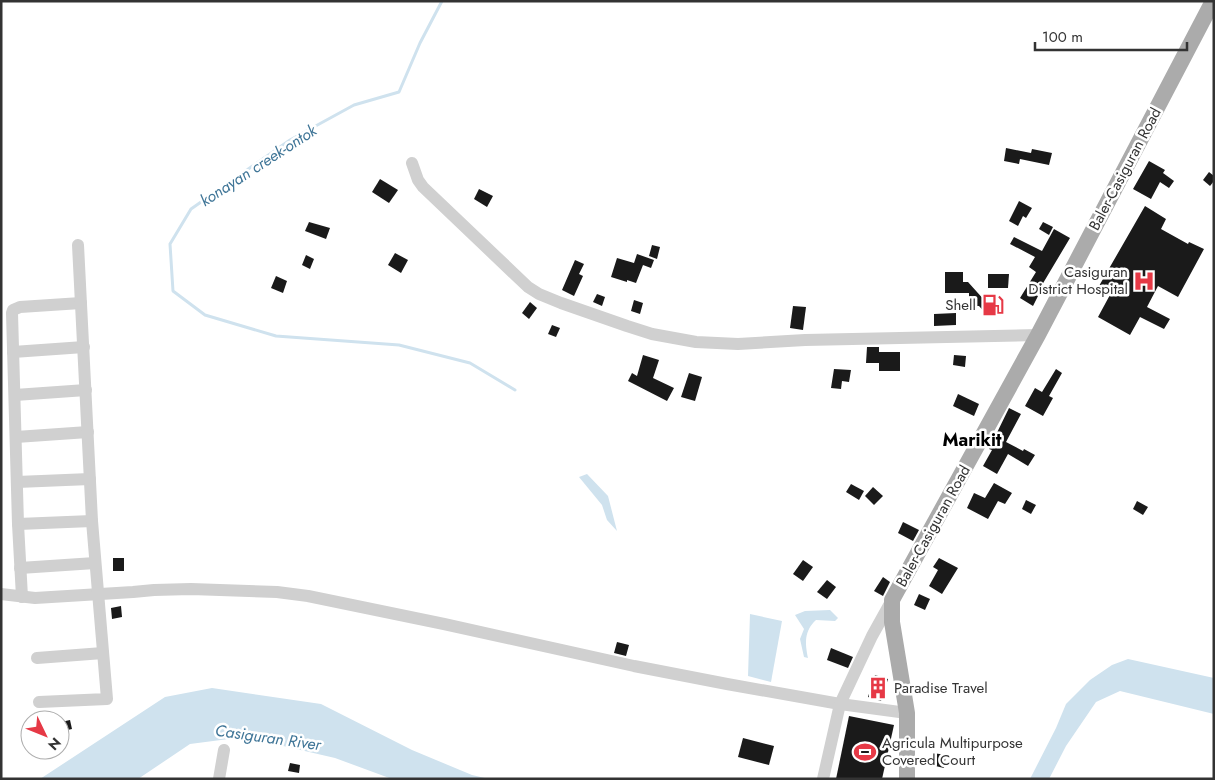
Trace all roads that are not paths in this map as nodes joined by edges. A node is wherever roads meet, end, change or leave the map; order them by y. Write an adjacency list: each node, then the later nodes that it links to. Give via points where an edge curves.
1 (1214, 1): 2 (main road, Baler-Casiguran Road)
2 (1209, 19): 6 (main road, Baler-Casiguran Road)
3 (412, 163): 6 (street, via 423,188 528,287 561,303 652,334 730,344)
4 (78, 245): 5 (street)
5 (81, 303): 7 (street); 8 (street, via 14,310 11,318)
6 (1038, 335): 22 (main road, Baler-Casiguran Road)
7 (84, 347): 8 (street); 9 (street)
8 (13, 352): 10 (street)
9 (86, 390): 10 (street); 11 (street)
10 (15, 395): 12 (street)
11 (88, 432): 12 (street); 13 (street)
12 (16, 437): 14 (street)
13 (90, 479): 14 (street); 15 (street)
14 (17, 482): 16 (street)
15 (92, 521): 16 (street); 17 (street)
16 (18, 524): 18 (street)
17 (95, 562): 18 (street); 20 (street)
18 (20, 568): 21 (street)
19 (1, 594): 21 (street)
20 (98, 594): 21 (street); 23 (street); 26 (street, via 191,589 308,596 634,666)
21 (22, 597)
22 (892, 600): 26 (street); 27 (main road, Baler-Casiguran Road, via 892,622)
23 (103, 653): 24 (street); 25 (street, via 107,699)
24 (37, 658)
25 (40, 702)
26 (840, 704): 27 (street); 30 (street)
27 (907, 713): 31 (main road, Baler-Casiguran Road)
28 (224, 750): 29 (street)
29 (219, 779)
30 (823, 779)
31 (906, 779)

